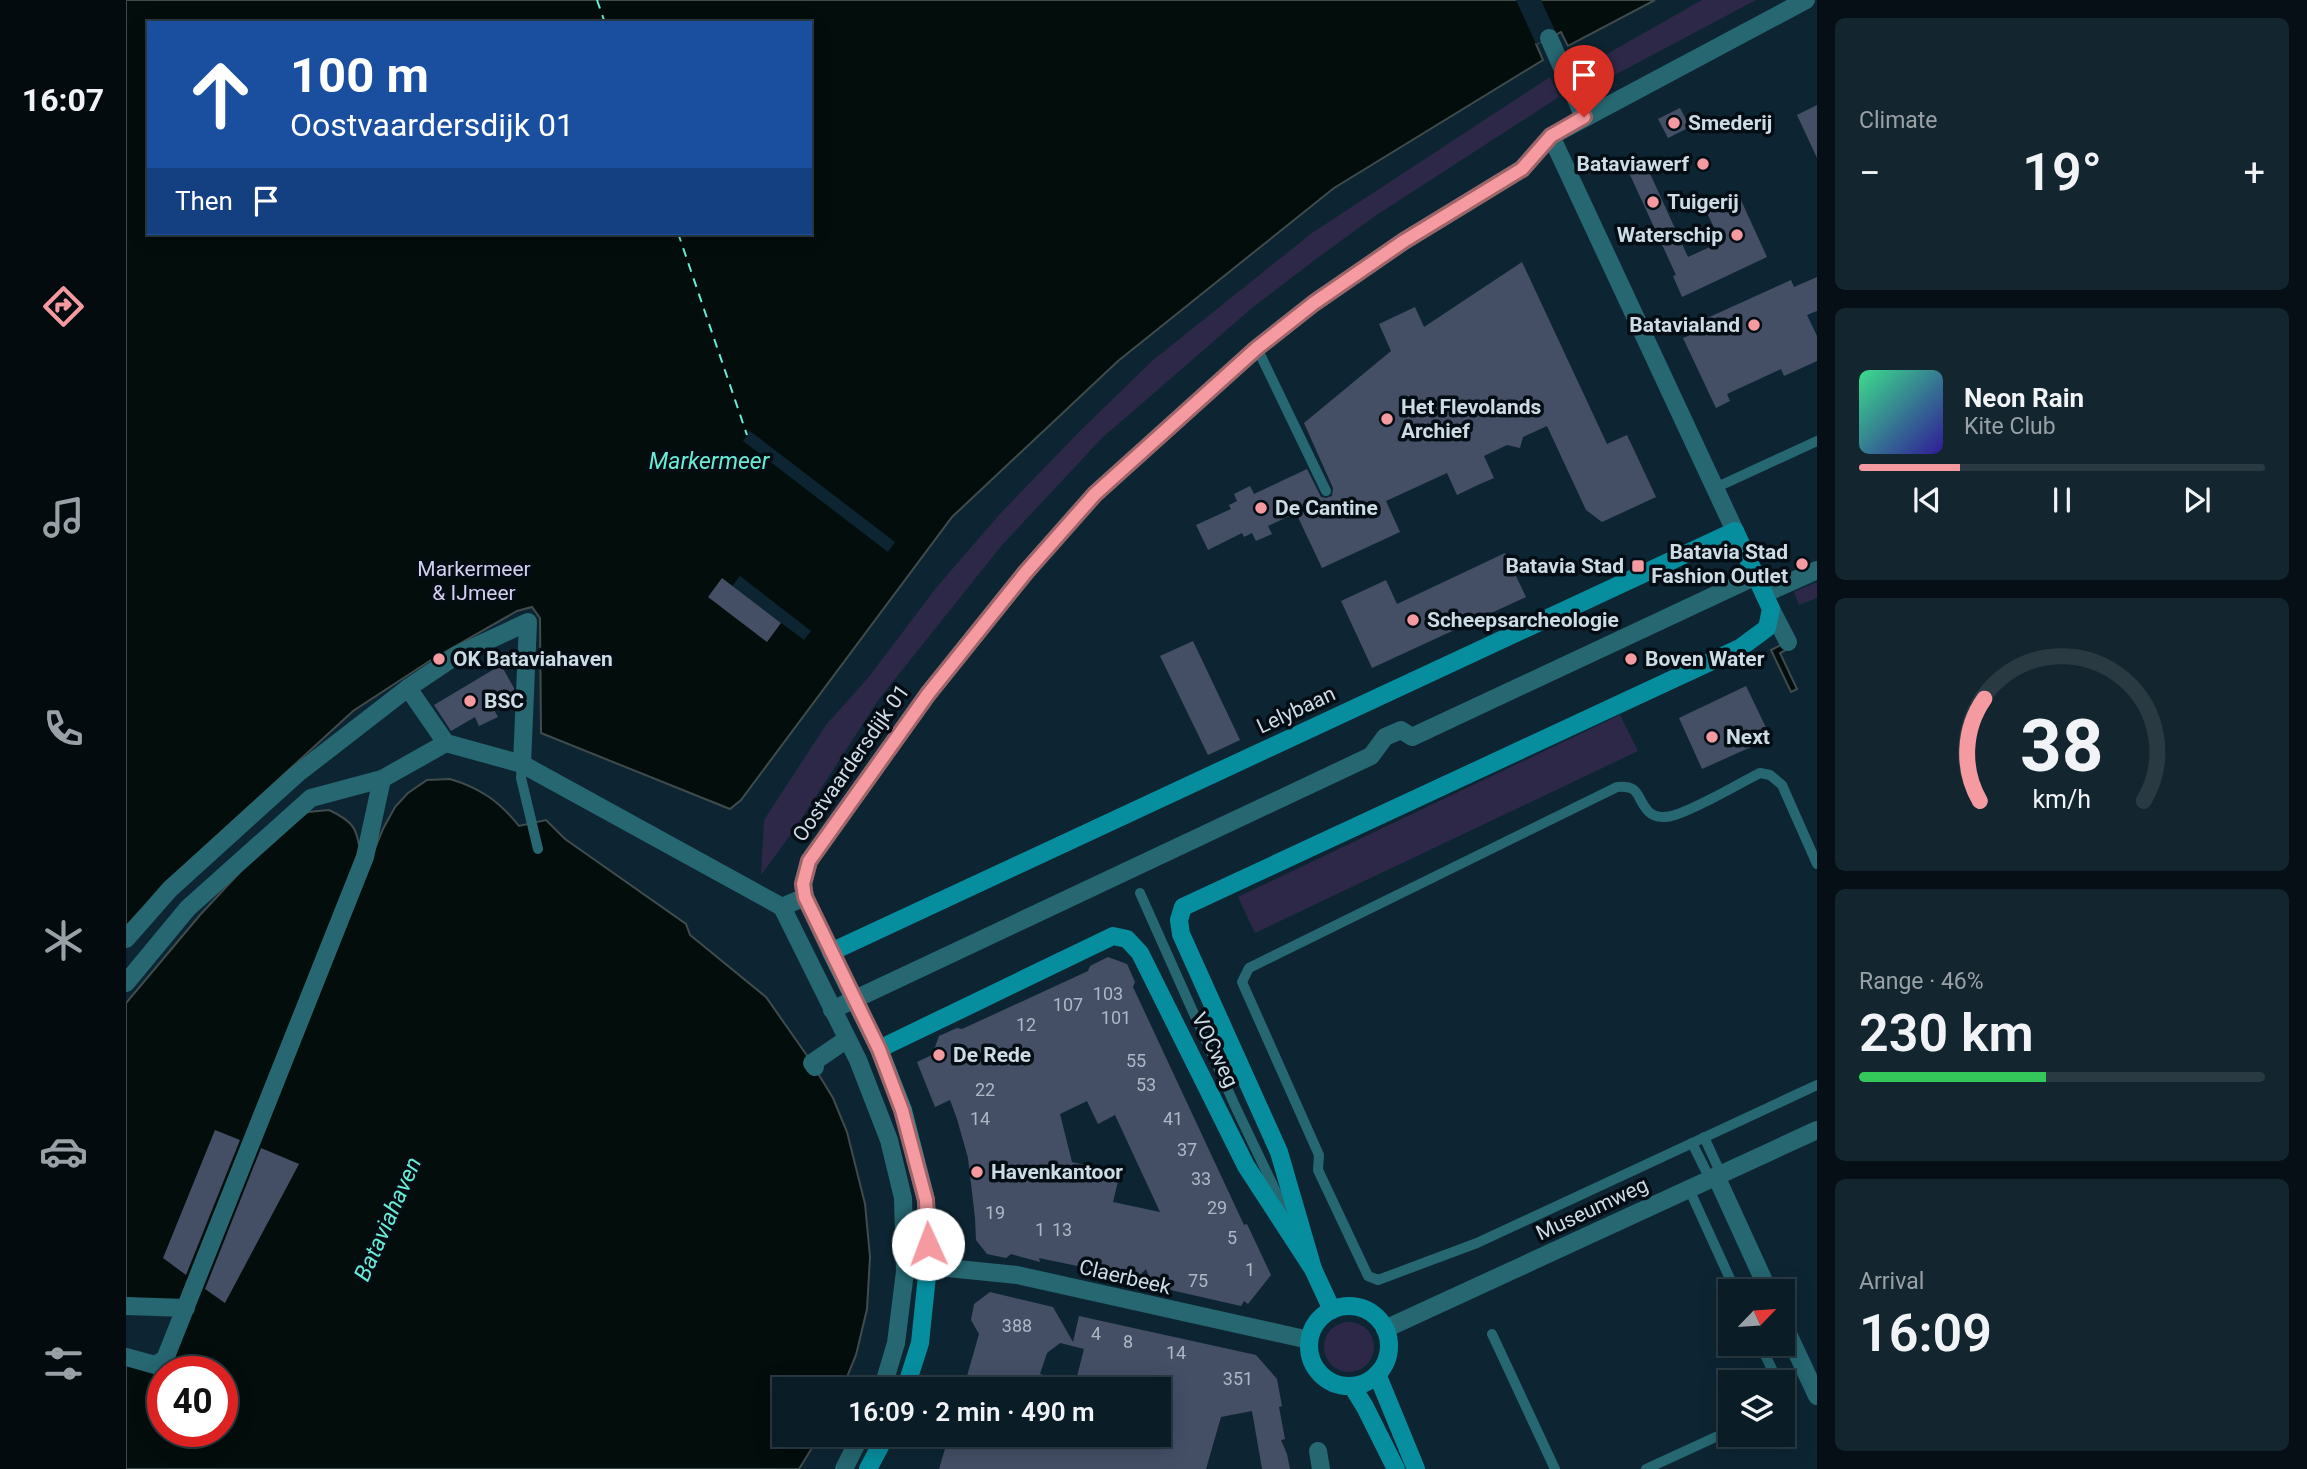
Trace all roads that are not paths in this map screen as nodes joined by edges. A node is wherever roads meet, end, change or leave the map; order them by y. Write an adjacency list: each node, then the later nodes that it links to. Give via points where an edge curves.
1 (1806, 0): 3 (street, Oostvaardersdijk 01)
2 (1549, 38): 3 (street)
3 (1584, 117): 4 (street, Oostvaardersdijk 01)
4 (1551, 136): 5 (street, Oostvaardersdijk 01, via 1522,169 1404,241); 7 (street)
5 (1257, 348): 8 (lane); 21 (street, Oostvaardersdijk 01, via 1095,494 987,619 809,861)
6 (1817, 441): 7 (lane)
7 (1715, 488): 9 (street)
8 (1326, 491)
9 (1734, 531): 11 (street); 24 (street, Lelybaan)
10 (1817, 570): 12 (street)
11 (1756, 576): 12 (street); 26 (street, via 1412,737 1401,730 1385,737 1371,756)
12 (1767, 601): 13 (street); 36 (street, VOCweg, via 1767,628 1740,648 1183,907 1181,934 1279,1152)
13 (1788, 642)
14 (408, 688): 15 (street); 16 (street, via 457,655 528,622); 23 (street, via 297,774 170,889)
15 (446, 743): 16 (street); 17 (street)
16 (522, 764): 18 (lane, via 521,778); 22 (street)
17 (383, 779): 25 (street, via 310,798 188,908); 43 (street, via 365,857)
18 (538, 849)
19 (1817, 863): 34 (lane, via 1782,785 1770,775 1760,773 1673,816 1657,817 1637,792 1629,786 1617,787 1249,968 1242,982 1319,1155 1318,1170 1368,1276 1378,1280 1477,1242)
20 (1140, 893): 36 (lane)
21 (805, 897): 22 (street); 24 (street)
22 (782, 907): 27 (street)
23 (126, 939)
24 (831, 952): 26 (street)
25 (126, 983)
26 (854, 999): 27 (street); 29 (street)
27 (832, 1010): 28 (street)
28 (847, 1039): 30 (street); 51 (street, via 889,1140 903,1198 905,1272 896,1343)
29 (879, 1049): 36 (street, VOCweg, via 1113,936 1127,939 1140,953 1246,1166); 38 (street, via 902,1110 926,1200)
30 (812, 1062)
31 (1817, 1085): 33 (lane)
32 (1817, 1129): 35 (street, Museumweg)
33 (1704, 1137): 34 (lane); 35 (lane)
34 (1692, 1143): 35 (lane)
35 (1716, 1176): 37 (street, Museumweg); 41 (street)
36 (1271, 1177): 39 (street, VOCweg); 39 (street, VOCweg)
37 (1689, 1189): 40 (lane); 45 (street, Museumweg)
38 (928, 1266): 47 (street, Claerbeek, via 1017,1275); 52 (street, via 920,1343)
39 (1313, 1269): 44 (street, VOCweg)
40 (1730, 1279)
41 (1763, 1279)
42 (126, 1306): 43 (street)
43 (186, 1308): 49 (street, via 165,1359 155,1365)
44 (1332, 1310): 45 (street, via 1353,1306 1366,1310); 47 (street, via 1317,1322)
45 (1385, 1329): 50 (street, via 1388,1353)
46 (1492, 1334): 64 (lane)
47 (1309, 1340): 53 (street, via 1311,1358 1320,1374)
48 (1796, 1350): 54 (street)
49 (126, 1357)
50 (1377, 1374): 53 (street); 63 (street)
51 (886, 1377)
52 (909, 1377)
53 (1352, 1386): 62 (street)
54 (1817, 1396)
55 (1718, 1436): 65 (lane)
56 (855, 1447): 59 (street)
57 (880, 1447): 60 (street)
58 (1318, 1451): 61 (street)
59 (844, 1469)
60 (868, 1469)
61 (1321, 1469)
62 (1396, 1469)
63 (1416, 1469)
64 (1555, 1469)
65 (1646, 1469)

